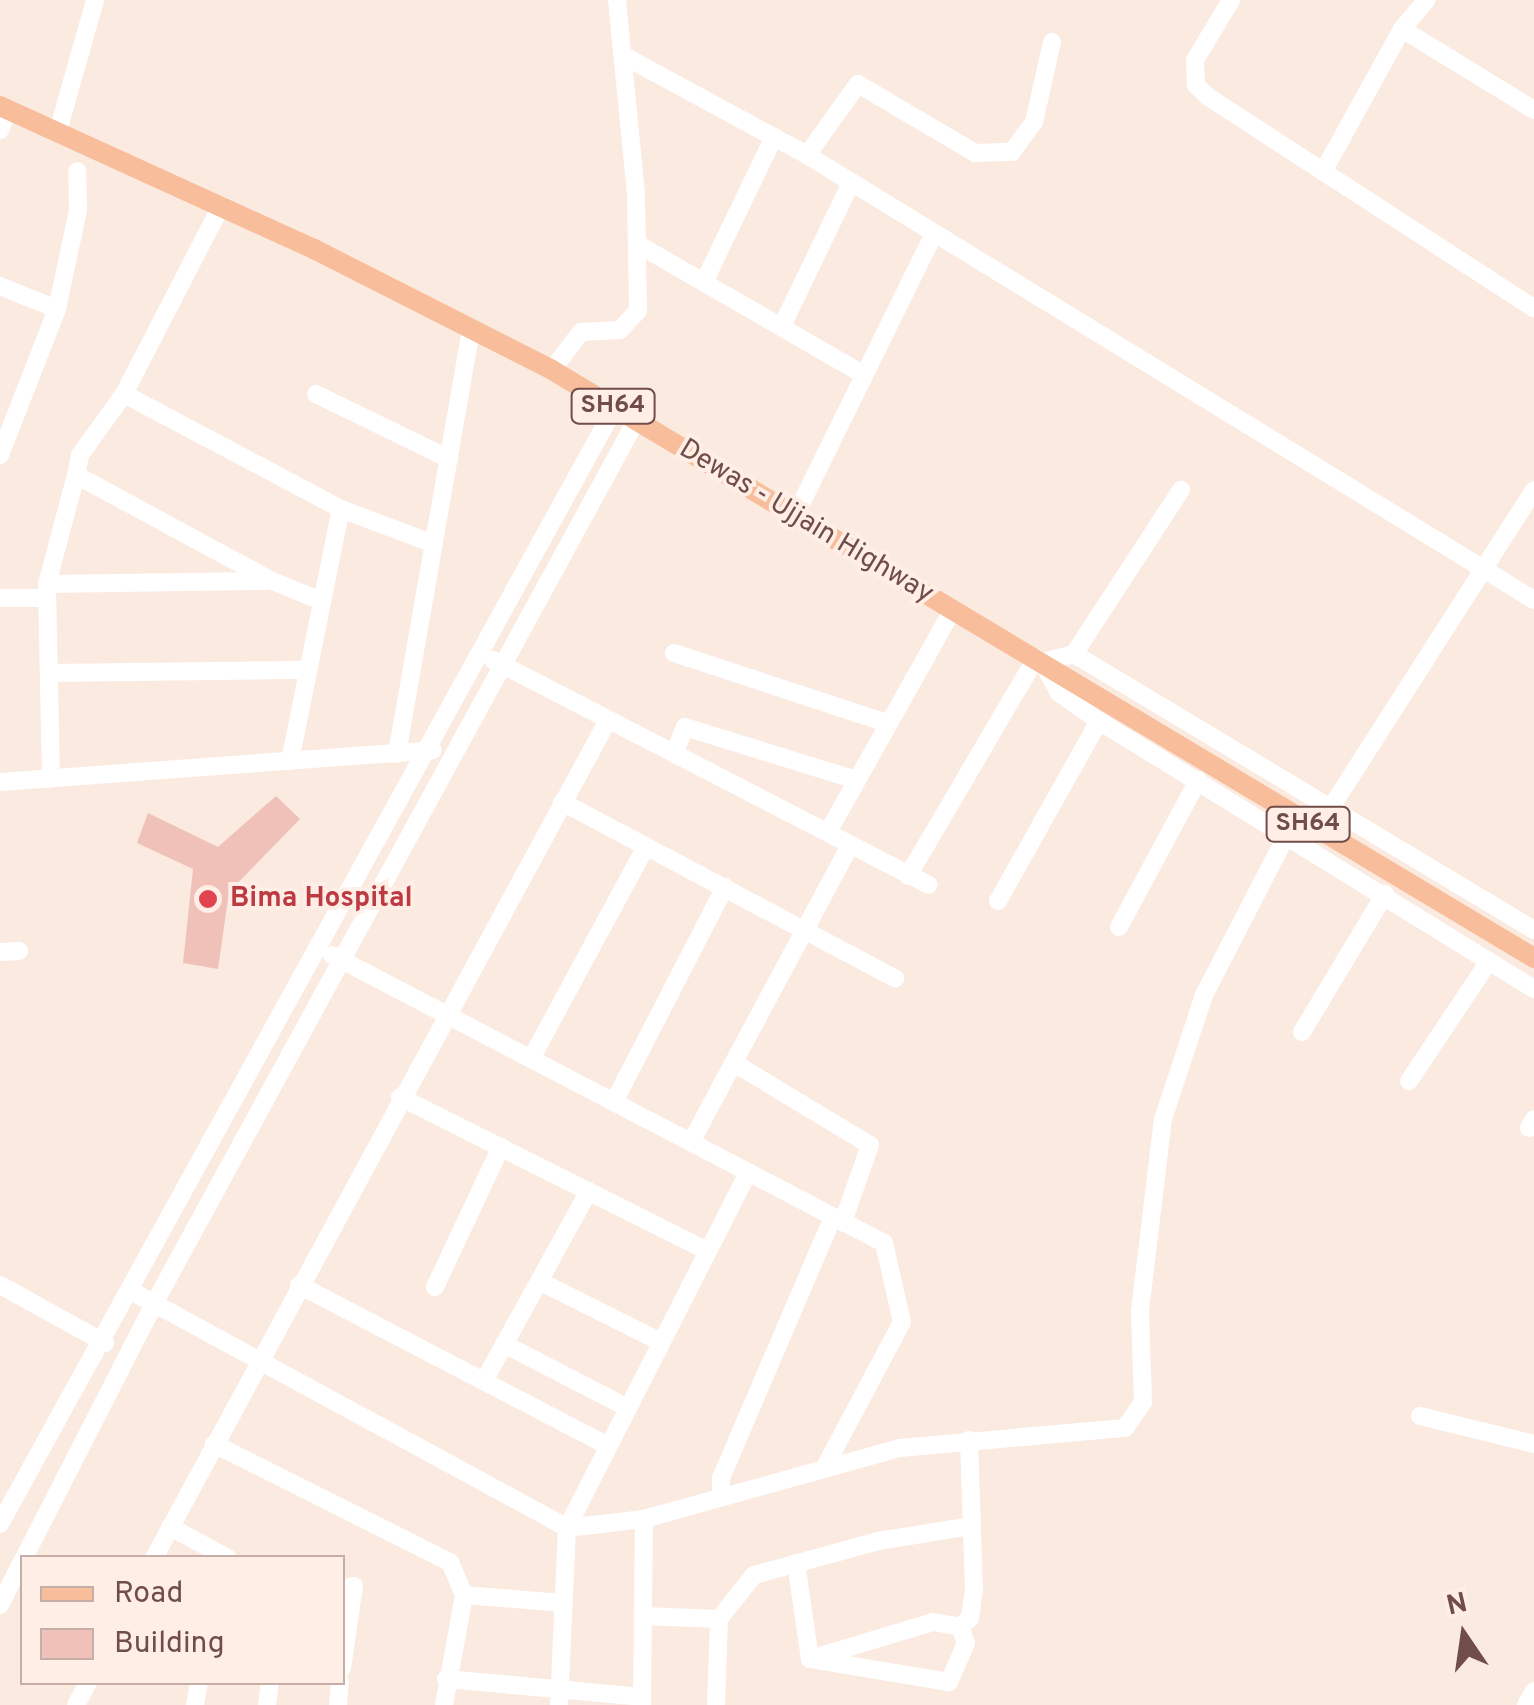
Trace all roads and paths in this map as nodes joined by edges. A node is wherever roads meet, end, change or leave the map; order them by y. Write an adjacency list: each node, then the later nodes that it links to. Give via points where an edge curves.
1 (95, 0): 11 (street)
2 (617, 0): 7 (street)
3 (1231, 0): 15 (street, via 1195,60 1196,85)
4 (1426, 0): 5 (street)
5 (1402, 29): 9 (street); 15 (street)
6 (1052, 42): 13 (street, via 1034,122 1012,152 975,153 858,84)
7 (624, 56): 12 (street); 19 (street)
8 (4, 108): 10 (street); 11 (main road, Dewas - Ujjain Highway / SH64)
9 (1534, 110)
10 (0, 130)
11 (58, 131): 17 (main road, Dewas - Ujjain Highway / SH64)
12 (774, 137): 13 (street); 20 (street)
13 (806, 155): 16 (street)
14 (77, 171): 23 (street, via 78,210)
15 (1323, 172): 22 (street)
16 (851, 183): 18 (street); 24 (street)
17 (221, 206): 25 (main road, Dewas - Ujjain Highway / SH64); 28 (street)
18 (933, 236): 27 (street); 40 (street)
19 (638, 245): 20 (street); 26 (street, via 634,321 620,330 581,332)
20 (706, 278): 24 (street)
21 (0, 286): 23 (street)
22 (1534, 308)
23 (57, 309): 32 (street)
24 (783, 324): 27 (street)
25 (471, 329): 26 (main road, Dewas - Ujjain Highway / SH64); 33 (street)
26 (552, 370): 30 (main road, Dewas - Ujjain Highway / SH64)
27 (864, 375): 38 (street)
28 (124, 394): 34 (street, via 80,455); 37 (street)
29 (316, 394): 33 (street)
30 (615, 407): 31 (main road, Dewas - Ujjain Highway / SH64); 47 (street)
31 (637, 420): 38 (main road, Dewas - Ujjain Highway / SH64); 51 (street)
32 (0, 455)
33 (449, 459): 39 (street)
34 (76, 475): 41 (street); 42 (street)
35 (1181, 490): 49 (street)
36 (1534, 490): 40 (street)
37 (341, 509): 39 (street); 44 (street)
38 (796, 514): 46 (main road, Dewas - Ujjain Highway / SH64)
39 (434, 544): 59 (street)
40 (1480, 569): 45 (street); 67 (street)
41 (272, 581): 42 (street); 44 (street)
42 (47, 591): 43 (street); 53 (street)
43 (0, 598)
44 (322, 600): 52 (street)
45 (1534, 600)
46 (952, 611): 50 (main road, Dewas - Ujjain Highway / SH64); 56 (street)
47 (480, 653): 51 (street); 58 (street)
48 (674, 653): 56 (street)
49 (1074, 654): 50 (street); 67 (street)
50 (1039, 660): 55 (street, via 1059,693); 72 (street); 81 (main road, Dewas - Ujjain Highway / SH64)
51 (502, 664): 54 (street); 57 (street)
52 (308, 670): 53 (street); 61 (street)
53 (49, 673): 62 (street)
54 (608, 720): 60 (street); 66 (street)
55 (1099, 721): 64 (street); 76 (street)
56 (887, 722): 63 (street)
57 (456, 747): 58 (street); 82 (street)
58 (427, 750): 59 (street); 80 (street)
59 (398, 754): 61 (street)
60 (674, 754): 63 (street, via 686,727); 68 (street)
61 (290, 761): 62 (street)
62 (51, 778): 65 (street)
63 (856, 780): 68 (street)
64 (1198, 780): 69 (street); 77 (street)
65 (0, 782)
66 (562, 802): 71 (street); 86 (street)
67 (1332, 806): 79 (street)
68 (828, 832): 70 (street)
69 (1286, 834): 75 (street); 112 (street, via 1204,996 1163,1119 1140,1311 1142,1402 1134,1421 1125,1428)
70 (850, 845): 72 (street); 78 (street)
71 (646, 846): 74 (street); 88 (street)
72 (908, 876): 73 (street)
73 (928, 885)
74 (725, 887): 78 (street); 92 (street)
75 (1385, 894): 83 (street); 87 (street)
76 (998, 900)
77 (1119, 927)
78 (806, 929): 84 (street); 89 (street)
79 (1534, 930)
80 (319, 949): 82 (street); 102 (street)
81 (1534, 958)
82 (341, 960): 86 (street); 104 (street)
83 (1489, 961): 85 (street); 90 (street)
84 (895, 978)
85 (1534, 989)
86 (445, 1014): 88 (street); 91 (street)
87 (1302, 1032)
88 (531, 1059): 92 (street)
89 (734, 1063): 93 (street); 97 (street, via 870,1145)
90 (1410, 1081)
91 (400, 1096): 94 (street); 100 (street)
92 (614, 1102): 93 (street)
93 (691, 1142): 95 (street)
94 (501, 1148): 96 (street); 101 (street)
95 (748, 1172): 97 (street); 98 (street)
96 (588, 1191): 98 (street); 99 (street)
97 (838, 1219): 116 (street, via 884,1243 902,1322); 117 (street, via 721,1478)
98 (708, 1251): 105 (street)
99 (539, 1281): 105 (street); 107 (street)
100 (299, 1285): 108 (street); 109 (street)
101 (435, 1287)
102 (133, 1292): 104 (street); 106 (street)
103 (3, 1294): 106 (street)
104 (154, 1302): 108 (street); 123 (street)
105 (661, 1342): 110 (street)
106 (105, 1343): 119 (street)
107 (504, 1344): 109 (street); 110 (street)
108 (259, 1359): 113 (street); 122 (street)
109 (484, 1381): 115 (street)
110 (628, 1408): 115 (street)
111 (1420, 1416): 114 (street)
112 (969, 1440): 116 (street); 120 (street)
113 (214, 1444): 121 (street); 129 (street, via 450,1562)
114 (1534, 1444)
115 (608, 1446): 122 (street)
116 (827, 1464): 117 (street)
117 (721, 1494): 118 (street)
118 (644, 1519): 122 (street); 132 (street)
119 (0, 1524)
120 (972, 1526): 126 (street, via 878,1540); 134 (street, via 974,1590 970,1618)
121 (170, 1527): 124 (street); 125 (street)
122 (567, 1528): 130 (street)
123 (25, 1555)
124 (156, 1555)
125 (222, 1555)
126 (796, 1564): 133 (street, via 754,1575); 136 (street)
127 (20, 1565): 131 (street)
128 (345, 1588): 135 (street, via 354,1586)
129 (464, 1595): 130 (street); 137 (street)
130 (563, 1603): 139 (street)
131 (0, 1605)
132 (643, 1616): 133 (street); 140 (street)
133 (719, 1619): 142 (street)
134 (960, 1627): 136 (street, via 933,1622); 136 (street, via 964,1659 950,1682)
135 (345, 1648)
136 (810, 1658)
137 (446, 1679): 139 (street); 141 (street)
138 (1534, 1691): 143 (street)
139 (558, 1699): 140 (street)
140 (642, 1701)
141 (444, 1705)
142 (716, 1705)
143 (1526, 1705)

